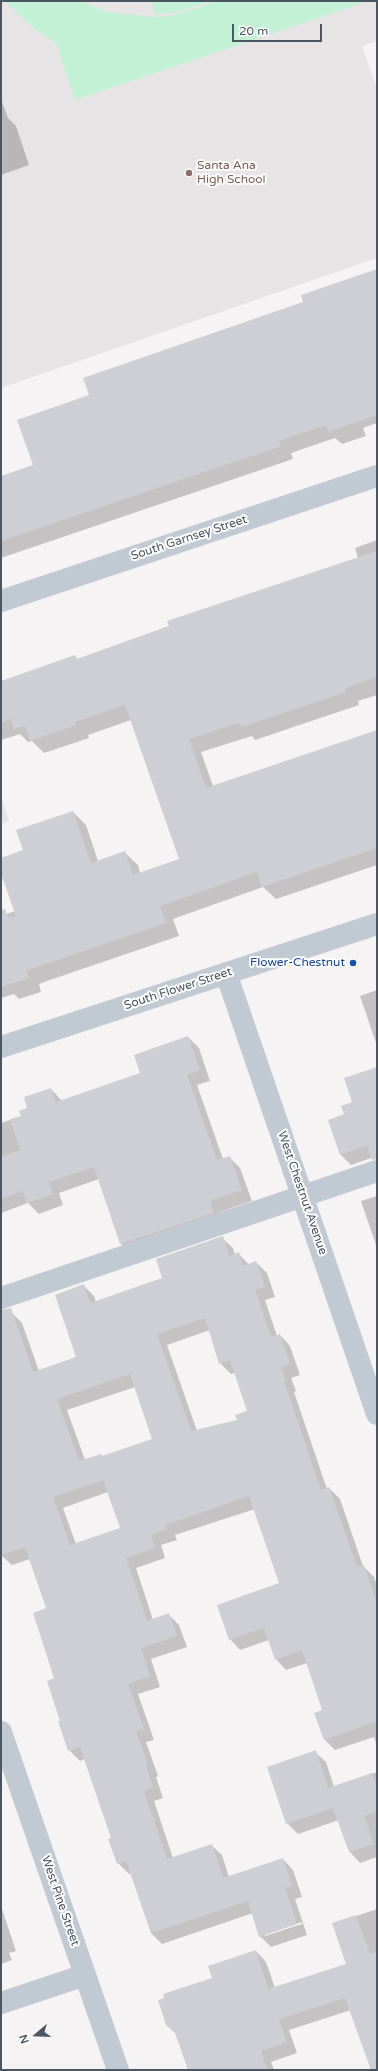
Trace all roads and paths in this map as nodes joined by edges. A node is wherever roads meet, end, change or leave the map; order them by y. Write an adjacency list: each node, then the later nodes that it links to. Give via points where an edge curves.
1 (377, 476): 2 (street, South Garnsey Street)
2 (1, 601)
3 (377, 924): 4 (street, South Flower Street)
4 (226, 973): 5 (street, South Flower Street); 7 (street, West Chestnut Avenue)
5 (1, 1046)
6 (377, 1171): 7 (street)
7 (303, 1196): 8 (street); 9 (street, West Chestnut Avenue)
8 (1, 1298)
9 (377, 1414)
10 (1, 1732): 11 (street, West Pine Street)
11 (85, 1975): 12 (street); 13 (street, West Pine Street)
12 (1, 2003)
13 (118, 2070)

